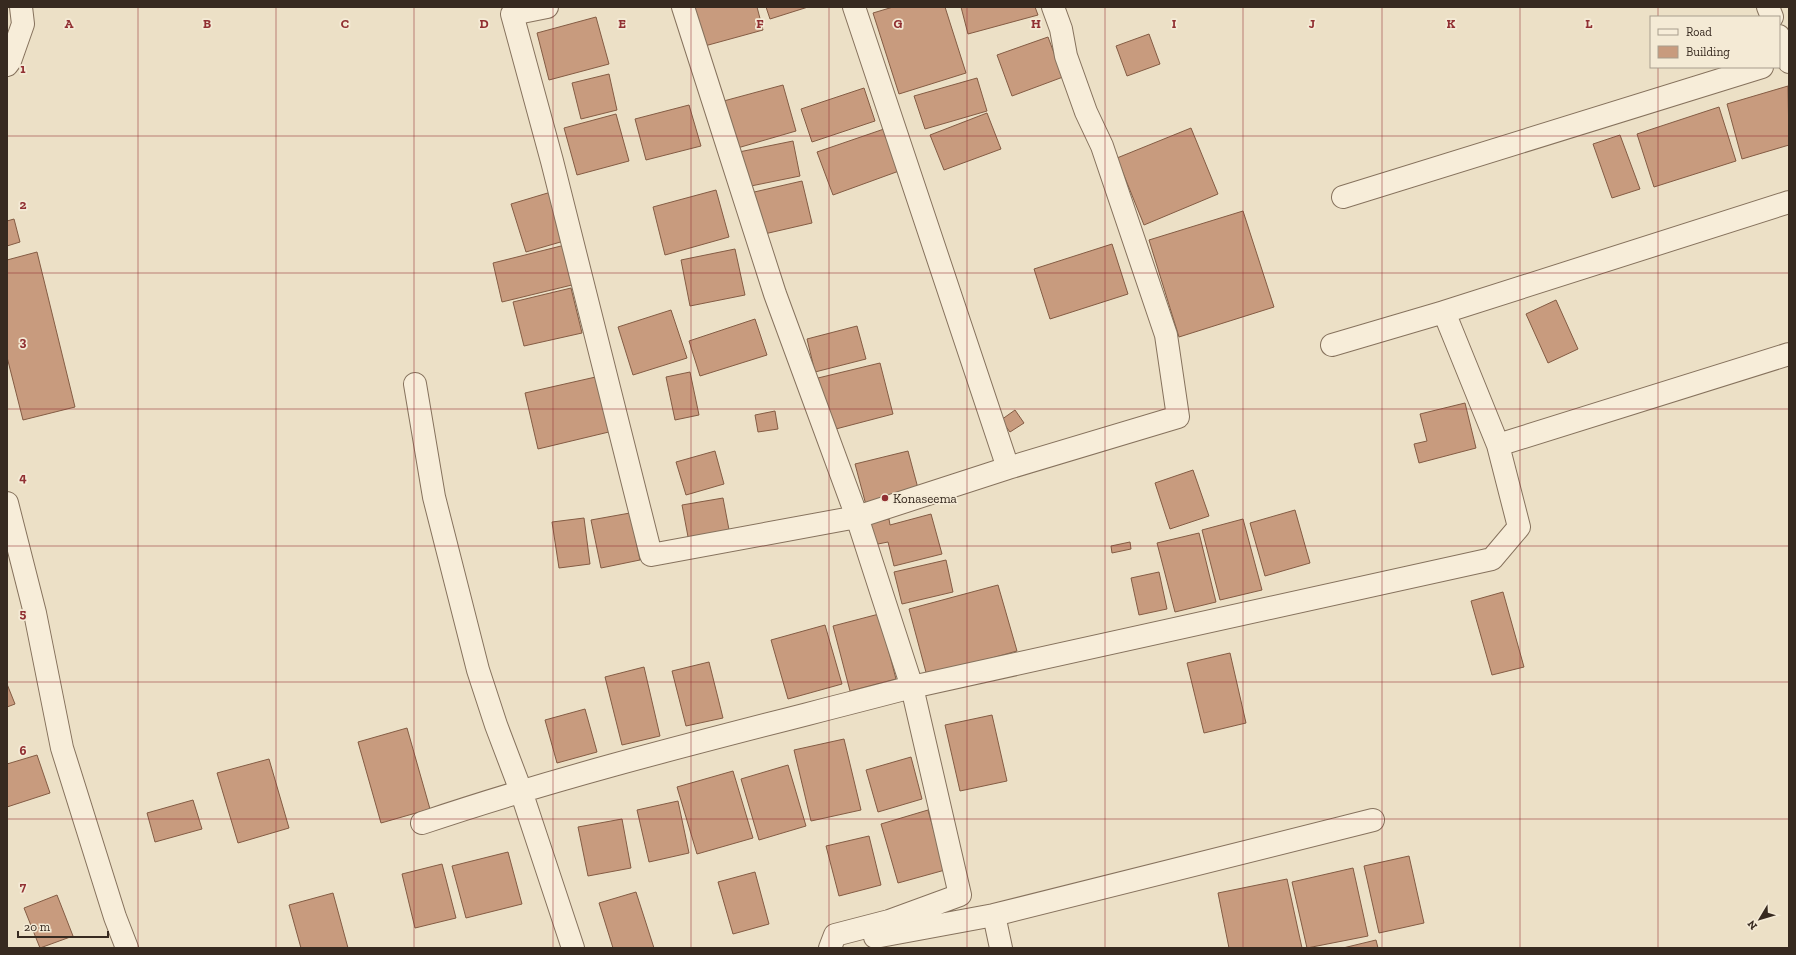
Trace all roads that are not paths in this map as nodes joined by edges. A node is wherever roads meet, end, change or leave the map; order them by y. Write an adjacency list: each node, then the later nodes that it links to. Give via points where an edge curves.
1 (22, 7): 8 (street, via 23,24)
2 (547, 7): 19 (street, via 512,14 552,161 651,555)
3 (683, 7): 19 (street, via 775,294)
4 (854, 7): 17 (street)
5 (1053, 7): 17 (street, via 1061,29 1066,56 1086,112 1102,146 1166,335 1178,417)
6 (1780, 40): 7 (street)
7 (1785, 61)
8 (7, 66)
9 (1759, 68): 10 (street)
10 (1343, 197)
11 (1789, 202): 12 (street)
12 (1444, 312): 13 (street); 16 (street)
13 (1332, 345)
14 (1789, 354): 16 (street)
15 (415, 384): 22 (street, via 434,497 478,670)
16 (1498, 446): 21 (street, via 1519,527 1492,559)
17 (1008, 468): 19 (street)
18 (7, 504): 20 (street)
19 (858, 517): 21 (street)
20 (10, 529): 27 (street, via 36,613 62,748)
21 (912, 686): 22 (street); 26 (street, via 960,895 889,921 835,935)
22 (521, 791): 24 (street); 28 (street)
23 (1373, 820): 25 (street)
24 (422, 823)
25 (994, 915): 26 (street); 29 (street)
26 (827, 947)
27 (127, 948)
28 (573, 948)
29 (1001, 948)

